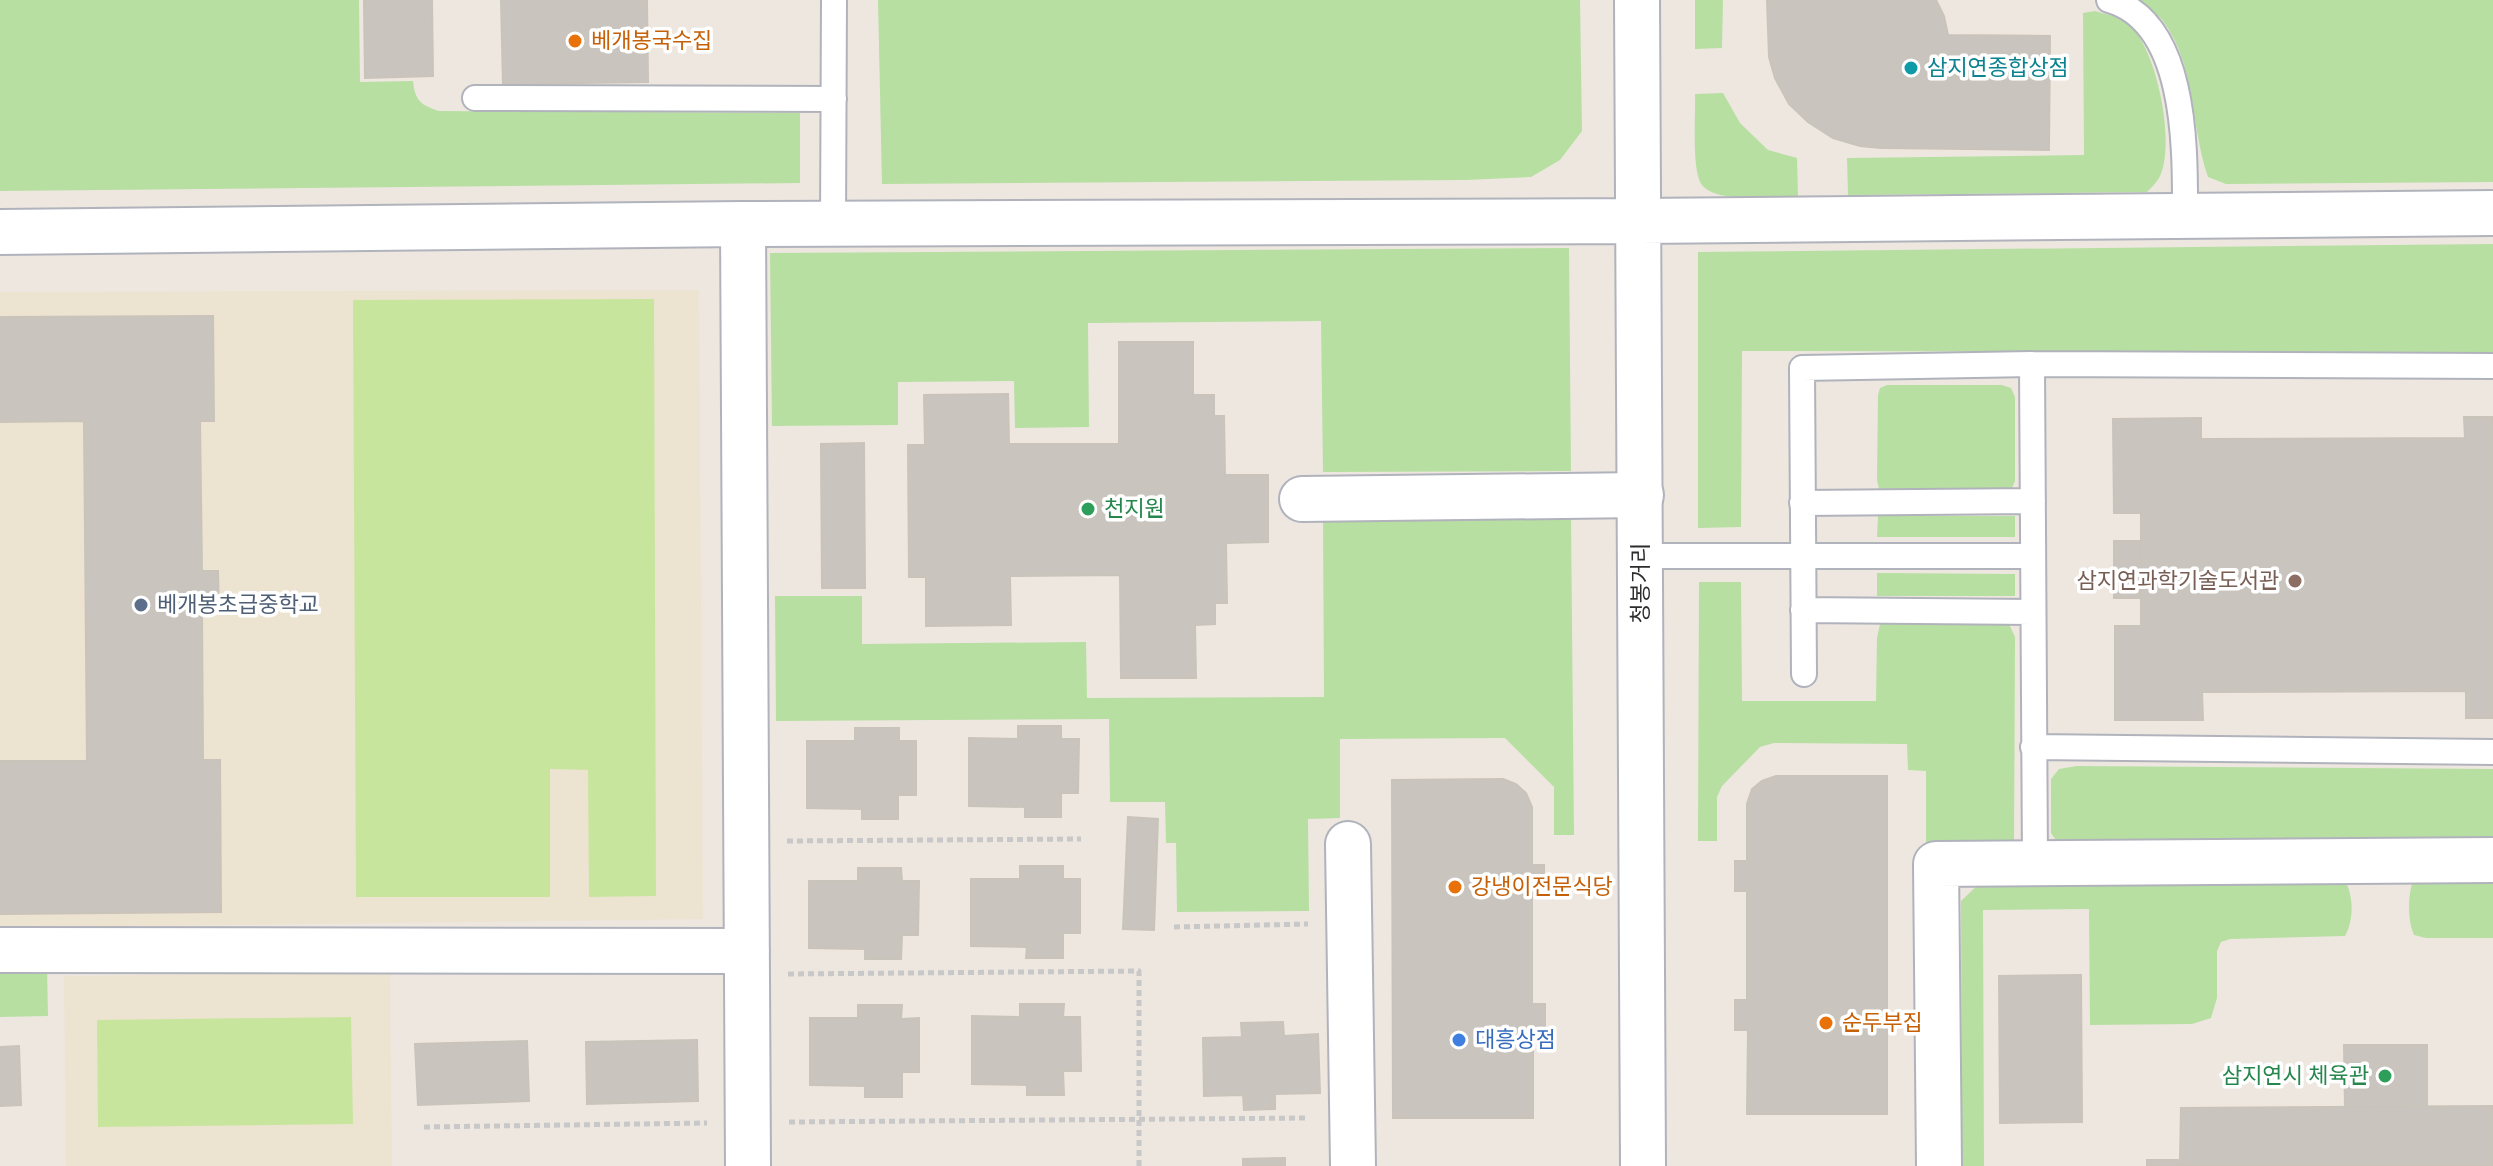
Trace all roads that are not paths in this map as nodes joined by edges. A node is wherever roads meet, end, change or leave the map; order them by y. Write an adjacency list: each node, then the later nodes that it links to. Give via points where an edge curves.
1 (834, 0): 5 (lane)
2 (1637, 0): 8 (street, 청봉거리)
3 (2109, 0): 7 (lane, via 2145,23 2165,50 2182,118)
4 (475, 98): 5 (lane)
5 (834, 99): 9 (lane)
6 (2493, 213): 7 (street)
7 (2185, 215): 8 (street)
8 (1639, 221): 9 (street); 14 (street, 청봉거리)
9 (833, 223): 10 (street)
10 (743, 224): 11 (street); 30 (street)
11 (0, 232)
12 (2032, 364): 13 (lane); 16 (lane); 17 (lane, via 1802,368)
13 (2493, 366)
14 (1641, 495): 15 (street); 18 (street, 청봉거리)
15 (1302, 499)
16 (2033, 501): 17 (lane); 20 (lane)
17 (1802, 503): 19 (lane)
18 (1641, 556): 19 (lane); 33 (street, 청봉거리)
19 (1803, 556): 20 (lane); 21 (lane)
20 (2033, 556): 22 (lane)
21 (1803, 610): 22 (lane); 23 (lane)
22 (2033, 612): 24 (lane)
23 (1804, 674)
24 (2033, 747): 25 (lane); 28 (lane)
25 (2493, 752)
26 (1348, 844): 32 (street)
27 (2493, 860): 28 (street)
28 (2035, 863): 34 (street, via 1936,864)
29 (0, 950): 30 (street)
30 (747, 963): 31 (street)
31 (748, 1166)
32 (1353, 1166)
33 (1643, 1166)
34 (1939, 1166)

